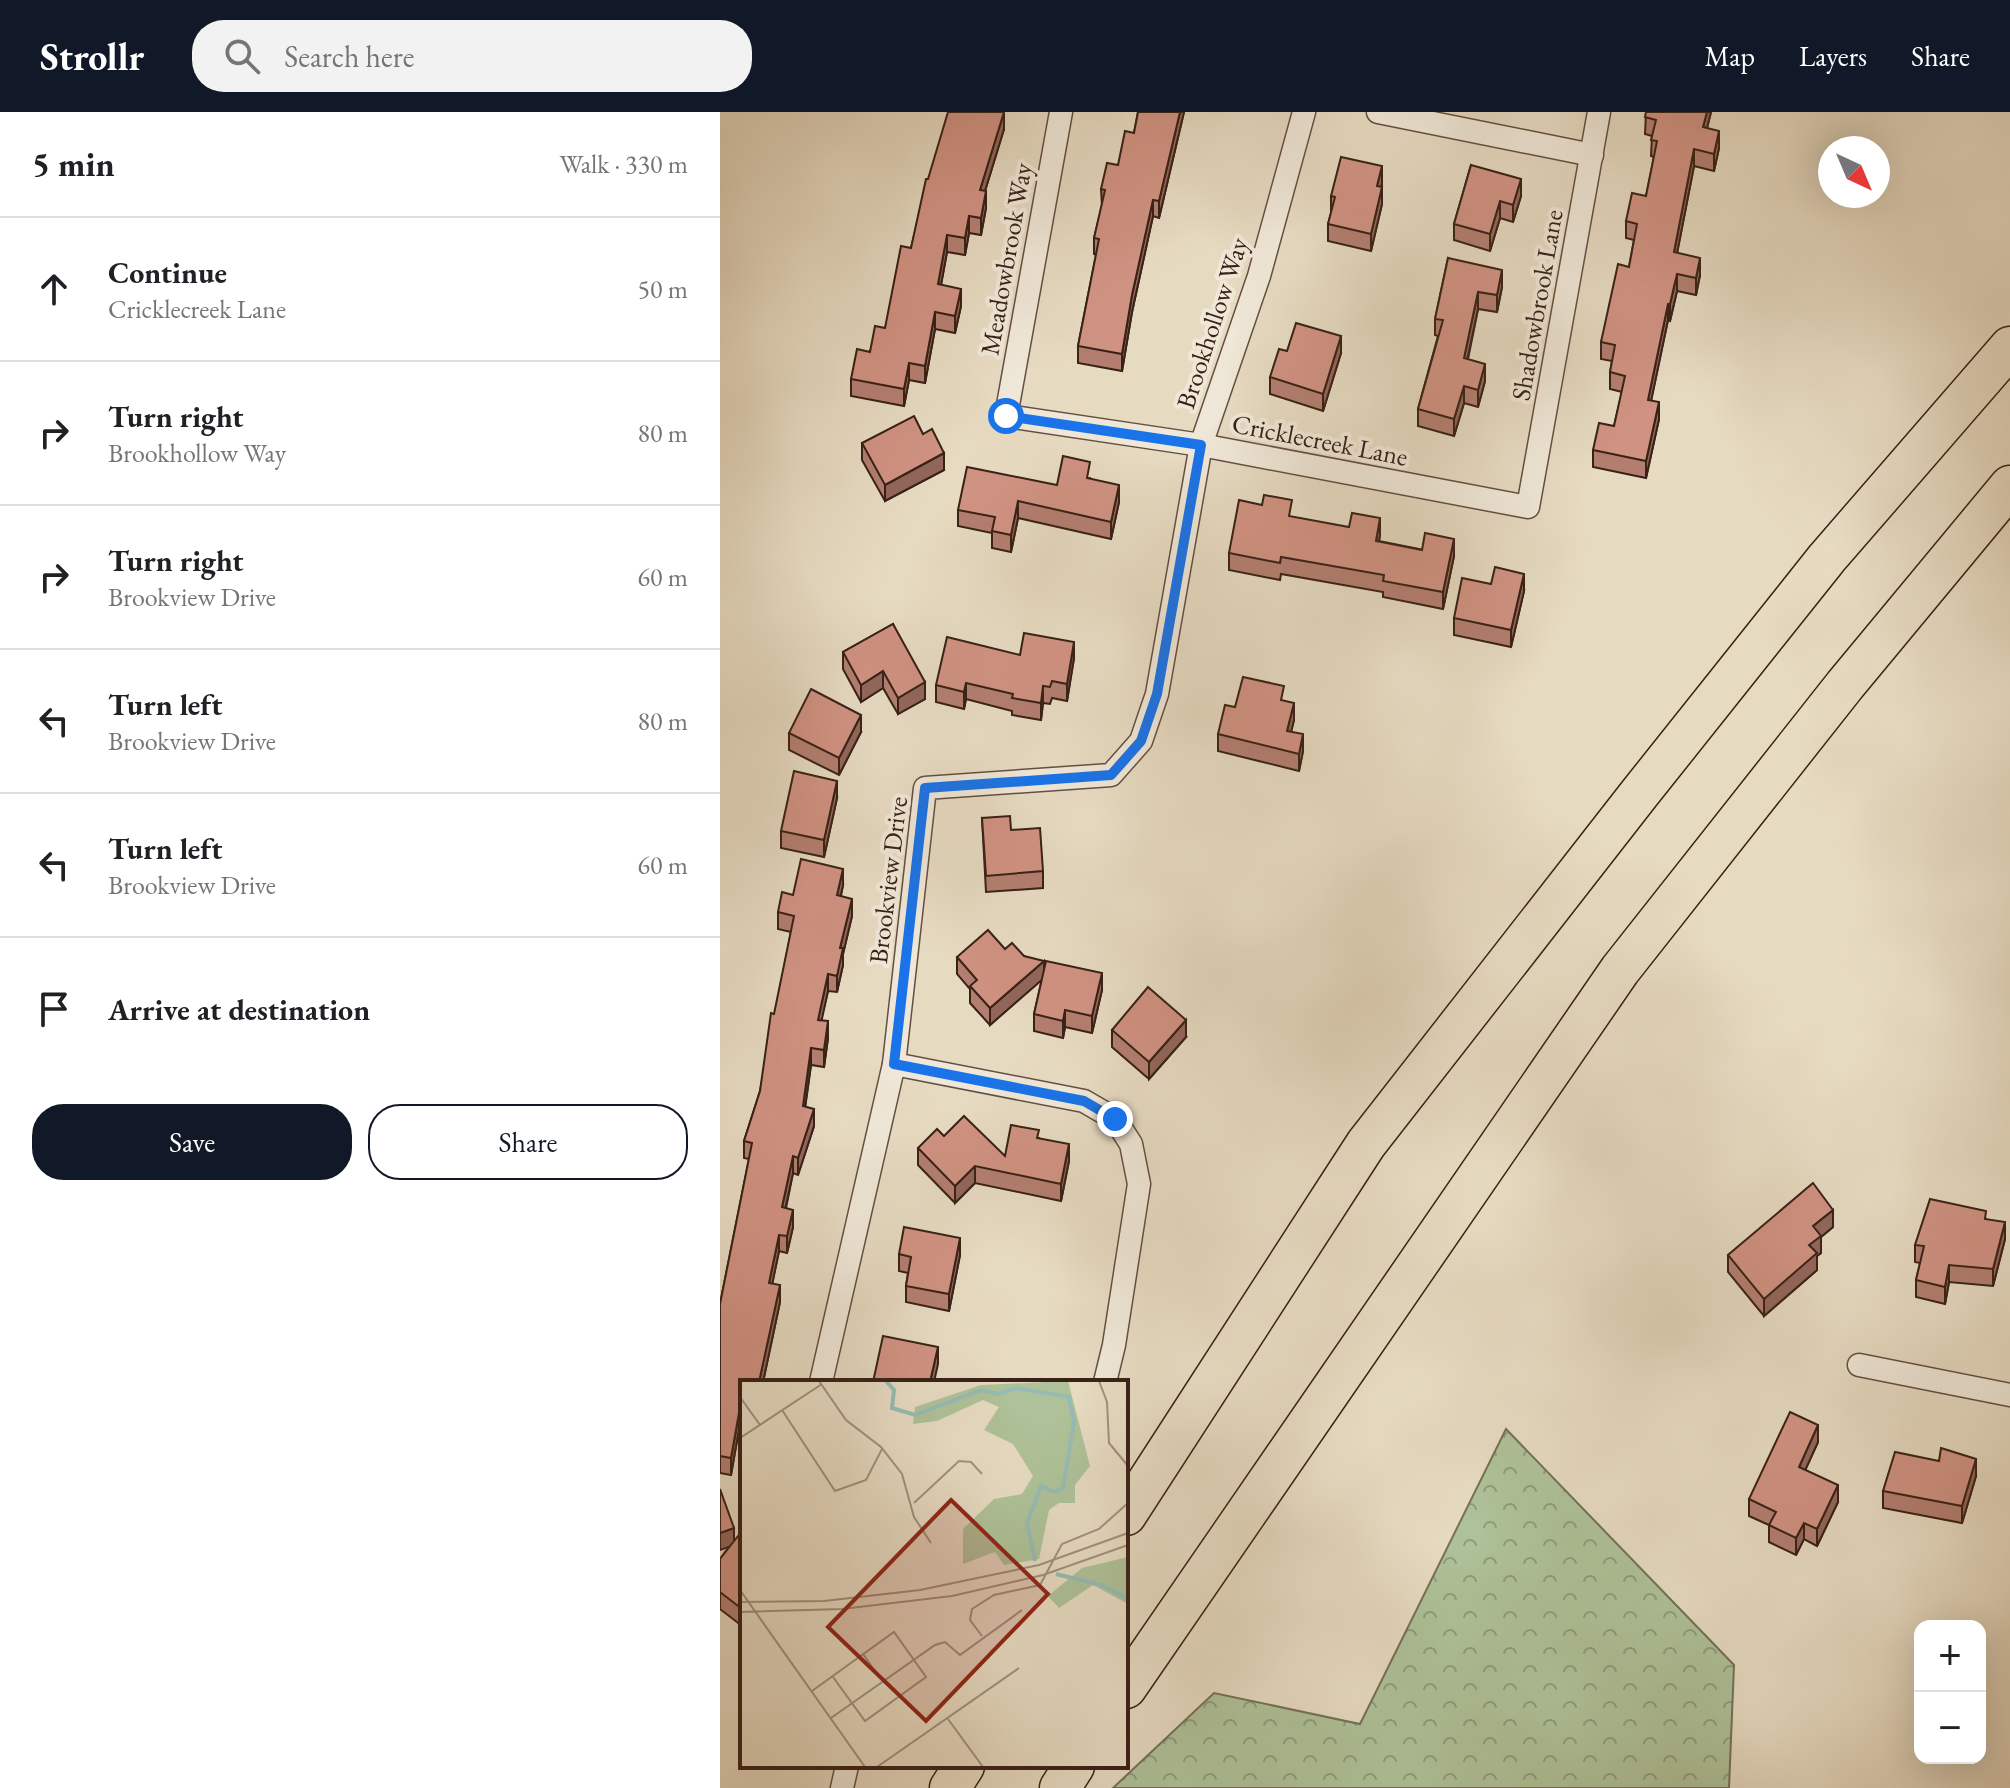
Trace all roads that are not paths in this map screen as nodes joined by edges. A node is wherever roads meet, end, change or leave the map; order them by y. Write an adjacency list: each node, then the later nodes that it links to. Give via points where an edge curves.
1 (1061, 112): 7 (street, Meadowbrook Way)
2 (1304, 112): 8 (street, Brookhollow Way, via 1259,276)
3 (1378, 112): 5 (street)
4 (1599, 112): 5 (street, Shadowbrook Lane)
5 (1592, 155): 10 (street, Shadowbrook Lane)
6 (2010, 347): 17 (highway, via 1827,558 1366,1144)
7 (1006, 416): 8 (street, Cricklecreek Lane)
8 (1201, 445): 10 (street, Cricklecreek Lane); 11 (street, Brookhollow Way, via 1157,694)
9 (2010, 486): 18 (highway, via 1620,970)
10 (1528, 507)
11 (1141, 741): 12 (street, Brookview Drive, via 1111,775 925,788)
12 (894, 1064): 14 (street, Brookview Drive); 15 (street, via 1084,1101 1115,1119 1131,1144 1139,1184)
13 (1859, 1365): 16 (street)
14 (821, 1380)
15 (1105, 1380)
16 (2010, 1395)
17 (1128, 1512)
18 (1128, 1685)
19 (847, 1768): 22 (street)
20 (963, 1768): 23 (highway)
21 (1073, 1768): 24 (highway)
22 (842, 1788)
23 (950, 1788)
24 (1060, 1788)

